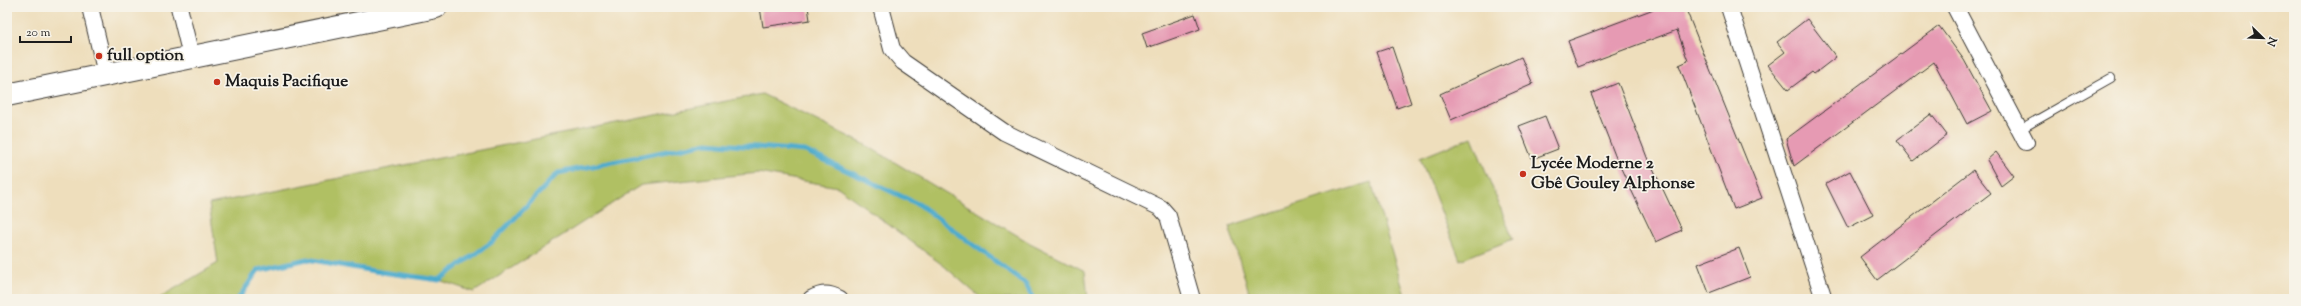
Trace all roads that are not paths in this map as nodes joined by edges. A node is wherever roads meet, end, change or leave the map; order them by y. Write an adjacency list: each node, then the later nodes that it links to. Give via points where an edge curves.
1 (90, 7): 9 (street)
2 (179, 7): 8 (street)
3 (436, 7): 7 (main road)
4 (881, 7): 15 (street, via 892,49 903,62 1004,132 1161,208 1168,216)
5 (1729, 7): 16 (street)
6 (1955, 7): 12 (street)
7 (377, 13): 8 (main road)
8 (191, 56): 9 (main road)
9 (106, 74): 11 (main road)
10 (2111, 78): 12 (lane)
11 (7, 94)
12 (2022, 136)
13 (811, 299): 14 (street, via 821,293)
14 (840, 299)
15 (1192, 299)
16 (1824, 299)

